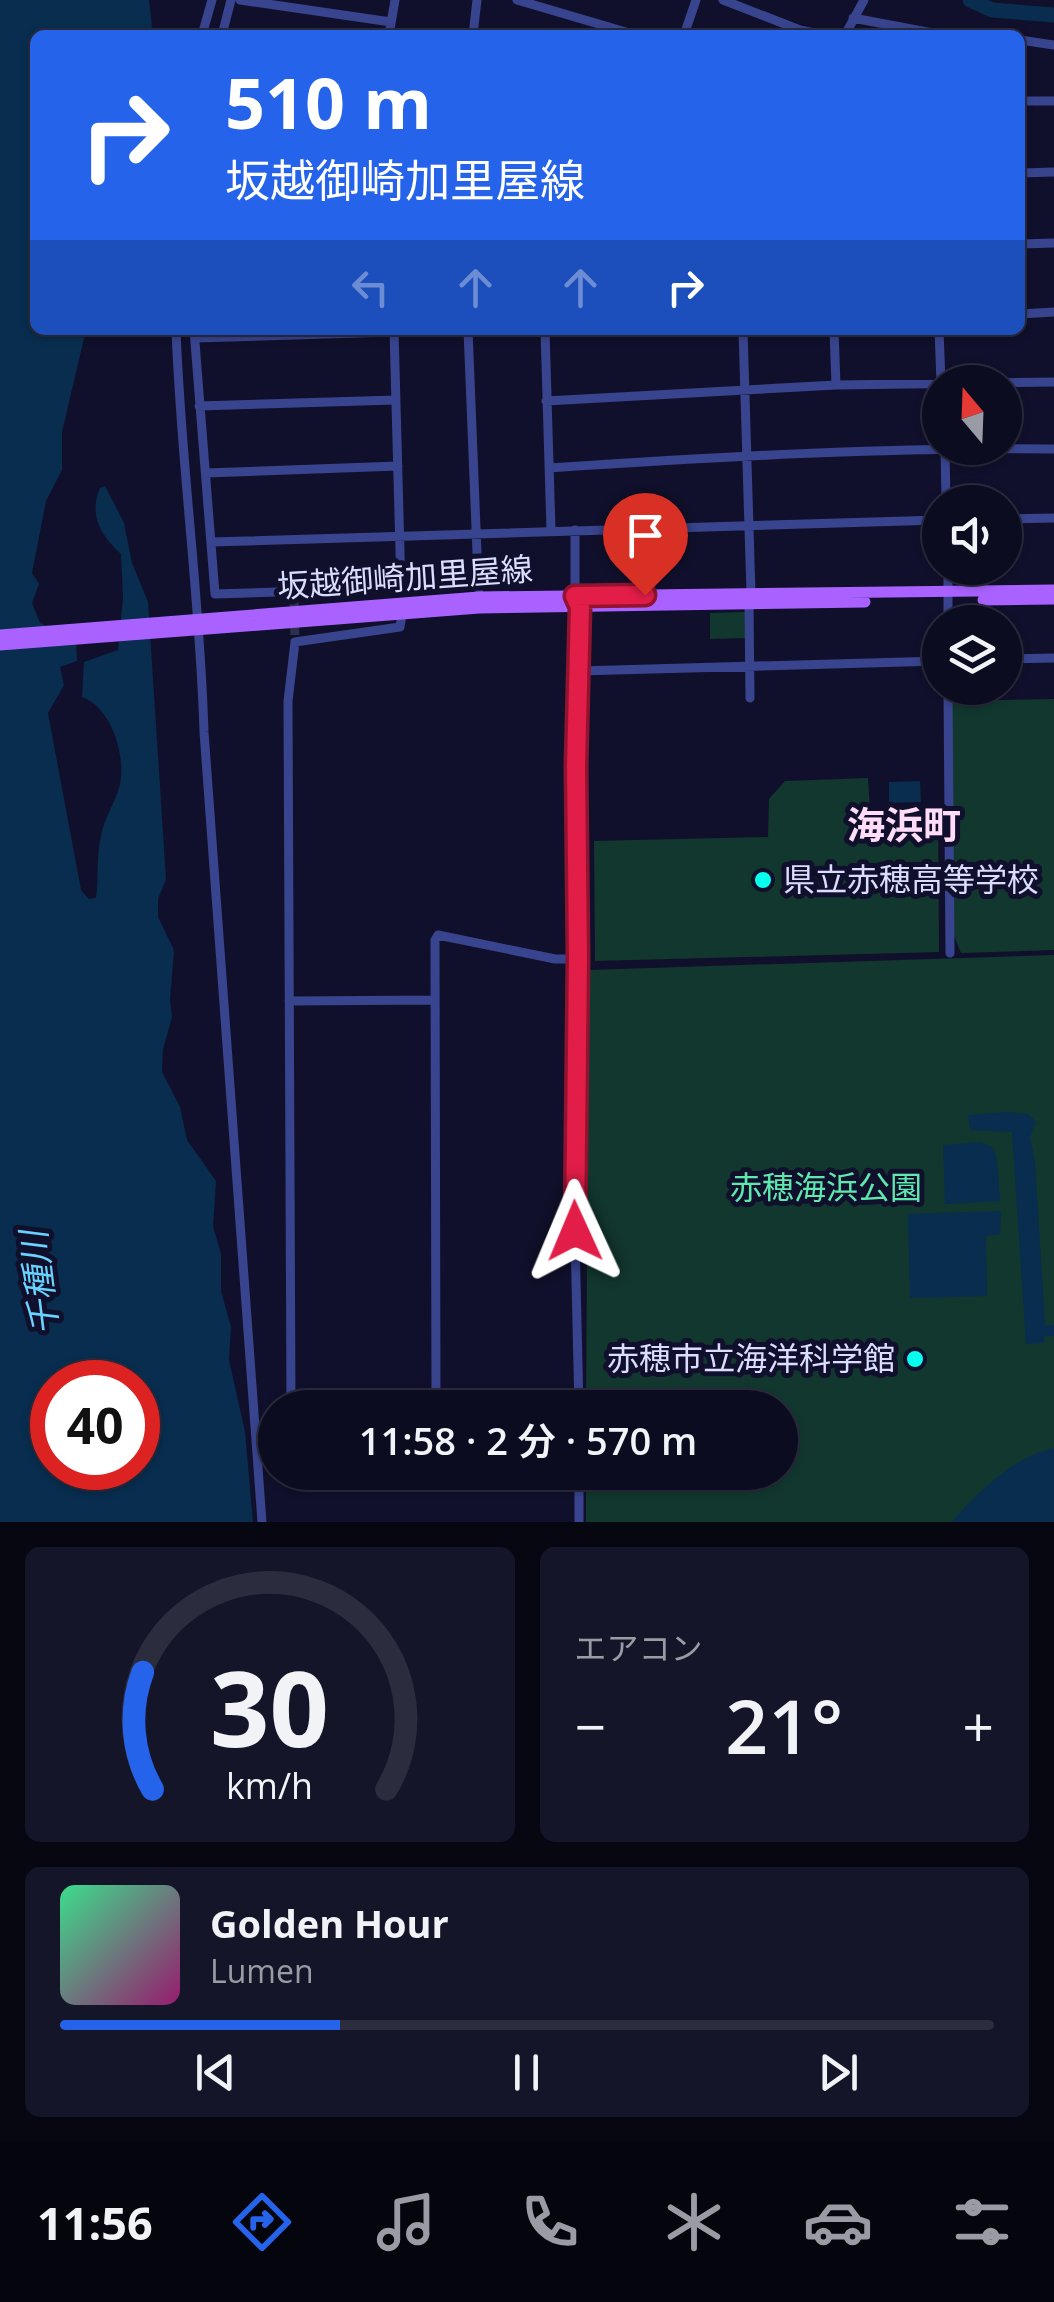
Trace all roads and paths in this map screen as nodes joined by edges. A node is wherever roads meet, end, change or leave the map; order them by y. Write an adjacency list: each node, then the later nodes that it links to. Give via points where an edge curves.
1 (212, 0): 12 (street)
2 (231, 0): 13 (street)
3 (240, 0): 11 (street)
4 (394, 0): 11 (street)
5 (477, 0): 15 (street)
6 (517, 0): 16 (street)
7 (696, 0): 17 (street)
8 (723, 0): 18 (street)
9 (864, 0): 10 (street)
10 (853, 18): 19 (street); 20 (street)
11 (391, 22): 14 (street)
12 (203, 30)
13 (223, 30)
14 (390, 30)
15 (473, 30)
16 (619, 30)
17 (686, 30)
18 (800, 30)
19 (848, 30)
20 (914, 30)
21 (1025, 41): 22 (street)
22 (1054, 45)
23 (1025, 101): 24 (street)
24 (1054, 101)
25 (1054, 172): 26 (street)
26 (1025, 173)
27 (1054, 243): 28 (street)
28 (1025, 244)
29 (1054, 312): 30 (street)
30 (1025, 314)
31 (176, 335): 74 (street)
32 (194, 335): 47 (street)
33 (394, 335): 45 (street)
34 (468, 335): 61 (street)
35 (545, 335): 46 (street)
36 (743, 335): 44 (street)
37 (834, 335): 43 (street)
38 (939, 335): 39 (street)
39 (941, 365)
40 (922, 382): 43 (street)
41 (1022, 382): 42 (street)
42 (1054, 382)
43 (836, 384): 44 (street)
44 (744, 388): 46 (street); 51 (street)
45 (396, 400): 47 (street); 52 (street)
46 (546, 400): 53 (street)
47 (199, 406): 54 (street)
48 (922, 449): 51 (street)
49 (1022, 449): 50 (street)
50 (1054, 449)
51 (748, 455): 53 (street); 58 (street)
52 (398, 466): 54 (street); 62 (street)
53 (549, 468): 59 (street)
54 (206, 473): 63 (street)
55 (1054, 518): 56 (street)
56 (1022, 519)
57 (922, 520): 58 (street)
58 (749, 523): 60 (street); 68 (street)
59 (552, 530): 60 (street); 61 (street)
60 (575, 530): 70 (street)
61 (476, 533): 62 (street); 71 (street)
62 (401, 535): 63 (street); 65 (street)
63 (211, 542): 65 (street, via 215,594)
64 (948, 585): 67 (street)
65 (401, 588): 73 (street)
66 (1054, 590): 67 (main road, 坂越御崎加里屋線)
67 (948, 597): 68 (main road, 坂越御崎加里屋線); 69 (main road, 坂越御崎加里屋線); 72 (street)
68 (750, 598): 70 (main road, 坂越御崎加里屋線); 80 (street)
69 (1054, 599)
70 (578, 601): 71 (main road, 坂越御崎加里屋線); 81 (street)
71 (479, 602): 73 (main road, 坂越御崎加里屋線)
72 (948, 605)
73 (402, 608): 74 (main road, 坂越御崎加里屋線); 87 (street, via 400,627 295,642 288,701)
74 (197, 625): 75 (main road, 坂越御崎加里屋線); 76 (main road, 坂越御崎加里屋線); 92 (street)
75 (0, 635)
76 (0, 644)
77 (1054, 658): 78 (street)
78 (1022, 659)
79 (922, 662): 80 (street)
80 (750, 667): 81 (street); 82 (street)
81 (579, 671): 85 (street)
82 (750, 698)
83 (948, 705): 84 (street)
84 (950, 953)
85 (578, 958): 86 (street, via 438,934); 90 (street)
86 (434, 1000): 87 (street); 89 (street)
87 (289, 1001): 88 (street)
88 (291, 1390)
89 (436, 1390)
90 (579, 1390)
91 (579, 1490): 93 (street)
92 (262, 1522)
93 (579, 1522)

